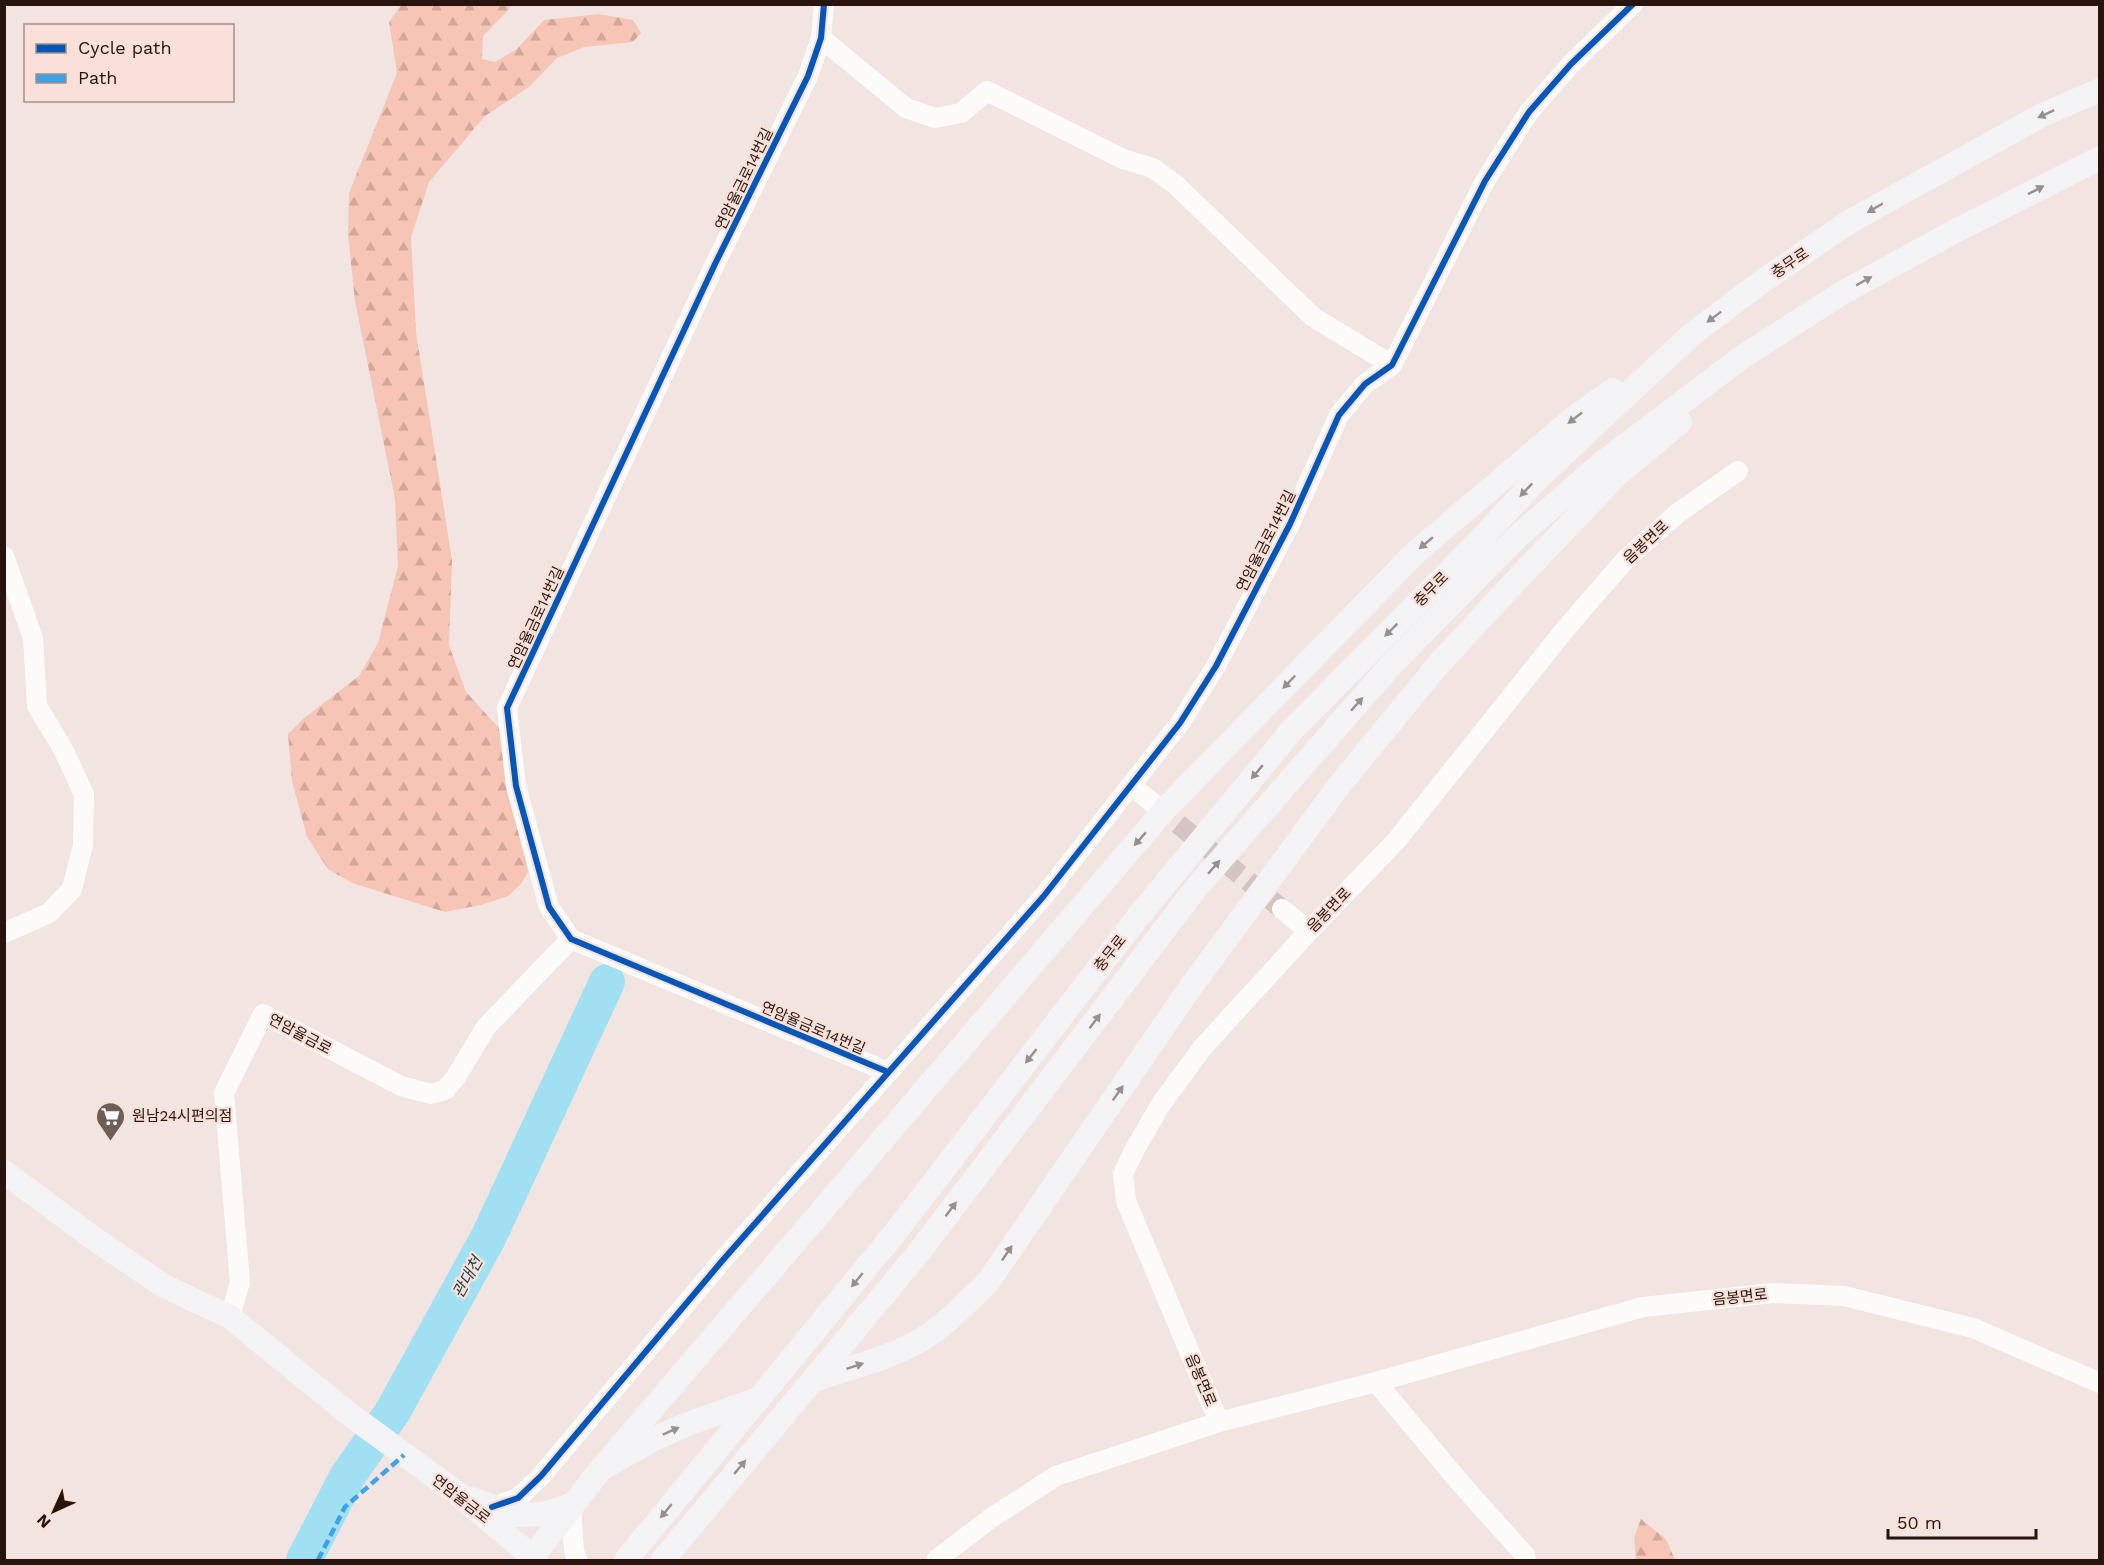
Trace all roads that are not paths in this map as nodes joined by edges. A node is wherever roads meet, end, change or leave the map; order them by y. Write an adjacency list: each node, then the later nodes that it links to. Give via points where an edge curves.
1 (824, 4): 3 (street, 연암율금로14번길)
2 (1633, 4): 8 (street, 연암율금로14번길, via 1571,64 1529,112 1485,181)
3 (821, 38): 8 (street, via 906,108 935,118 961,113 987,91 1123,159 1153,168 1176,185 1313,317); 16 (street, 연암율금로14번길, via 808,76 715,264 507,708 516,786 549,907)
4 (2100, 90): 7 (main road, 충무로, one-way to 7, via 2042,115 1849,222)
5 (2100, 158): 6 (main road, 충무로, one-way to 5, via 1959,229)
6 (1813, 311): 23 (main road, one-way to 6, via 652,1440 707,1416 890,1355 922,1339 953,1316 988,1282 1197,979 1341,783 1438,665 1618,474); 30 (main road, 충무로, one-way to 6, via 916,1256 1196,888 1391,665 1516,538 1602,463 1742,357)
7 (1691, 335): 23 (main road, one-way to 23, via 1575,417 1416,552 1166,808); 29 (main road, 충무로, one-way to 29, via 1536,480 1293,729 1137,918 894,1234)
8 (1392, 365): 11 (street, 연암율금로14번길, via 1365,384 1339,415 1290,524 1216,666 1180,723)
9 (1738, 471): 14 (street, 음봉면로, via 1678,513 1626,559 1396,841)
10 (4, 556): 15 (street, via 33,638 37,706 84,794 83,845 72,889 49,913)
11 (1131, 785): 12 (street); 17 (street, 연암율금로14번길, via 1043,897)
12 (1155, 805)
13 (1282, 909): 14 (street)
14 (1309, 931): 22 (street, 음봉면로, via 1203,1047 1161,1104 1124,1174 1126,1201)
15 (4, 933)
16 (571, 939): 17 (street, 연암율금로14번길); 19 (street, 연암율금로, via 486,1027 445,1090 430,1094 401,1086 263,1014 224,1093 240,1282)
17 (888, 1072): 26 (street, 연암율금로14번길, via 541,1476 518,1498)
18 (4, 1172): 19 (main road, via 164,1286)
19 (230, 1317): 24 (main road, 연암율금로, via 349,1414)
20 (1376, 1382): 21 (street, 음봉면로, via 1643,1307 1773,1293 1844,1296 1973,1328); 22 (street, 음봉면로); 32 (street)
21 (2100, 1383)
22 (1219, 1422): 31 (street, 음봉면로, via 1056,1476)
23 (601, 1469): 25 (main road)
24 (457, 1493): 26 (main road); 27 (main road, 연암율금로)
25 (571, 1505): 26 (main road, via 543,1514 516,1515); 27 (main road); 28 (street)
26 (492, 1508)
27 (533, 1560)
28 (577, 1560)
29 (626, 1560)
30 (663, 1560)
31 (936, 1560)
32 (1526, 1560)

